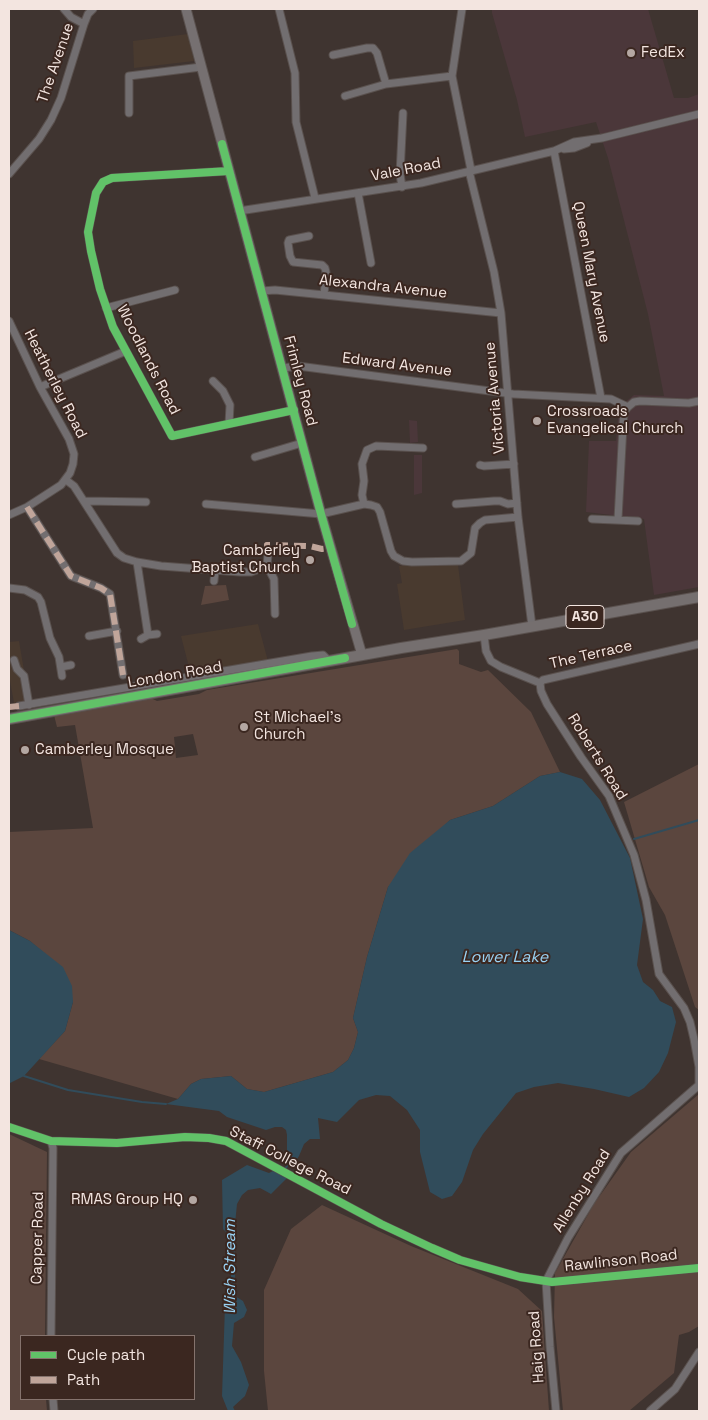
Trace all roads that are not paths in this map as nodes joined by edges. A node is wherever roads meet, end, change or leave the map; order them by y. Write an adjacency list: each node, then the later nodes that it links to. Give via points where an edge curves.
1 (64, 9): 6 (street)
2 (93, 9): 6 (street, The Avenue)
3 (186, 9): 8 (main road, Frimley Road)
4 (279, 9): 21 (street, via 295,73 296,122)
5 (462, 9): 9 (street, Victoria Avenue)
6 (84, 24): 18 (street, The Avenue, via 51,120)
7 (334, 55): 10 (street, via 373,48)
8 (201, 67): 12 (street, via 129,76); 16 (main road, Frimley Road)
9 (452, 76): 10 (street); 17 (street, Victoria Avenue)
10 (386, 84): 11 (street)
11 (345, 96)
12 (129, 113)
13 (403, 113): 19 (street)
14 (699, 114): 15 (street, Vale Road)
15 (556, 150): 17 (street, Vale Road); 36 (street, Queen Mary Avenue)
16 (229, 171): 22 (main road, Frimley Road); 28 (street, Woodlands Road, via 112,178 103,182 96,193 88,232)
17 (470, 171): 19 (street, Vale Road); 29 (street, Victoria Avenue)
18 (9, 174)
19 (402, 187): 20 (street, Vale Road)
20 (358, 193): 21 (street, Vale Road); 24 (street)
21 (315, 198): 22 (street, Vale Road)
22 (240, 211): 26 (main road, Frimley Road)
23 (309, 236): 27 (street, via 289,240 290,256 293,262 325,268)
24 (371, 263)
25 (175, 290): 28 (street)
26 (262, 291): 27 (street, Alexandra Avenue); 32 (main road, Frimley Road)
27 (324, 296): 29 (street, Alexandra Avenue)
28 (106, 308): 31 (street, Woodlands Road)
29 (501, 313): 35 (street, Victoria Avenue)
30 (9, 321): 34 (street, Heatherley Road)
31 (126, 351): 34 (street); 40 (street, Woodlands Road, via 172,436)
32 (283, 368): 35 (street, Edward Avenue, via 298,366); 39 (main road, Frimley Road)
33 (213, 381): 40 (street, via 230,405)
34 (40, 387): 46 (street, Heatherley Road, via 73,448 73,464)
35 (508, 393): 36 (street); 44 (street, Victoria Avenue)
36 (601, 398): 38 (street, via 618,401)
37 (699, 401): 38 (street, via 640,401)
38 (628, 407): 58 (street, via 624,412)
39 (294, 410): 40 (street, Woodlands Road); 41 (main road, Frimley Road)
40 (228, 424)
41 (302, 444): 43 (street); 54 (main road, Frimley Road)
42 (423, 448): 51 (street, via 376,446 367,450 362,464)
43 (255, 457)
44 (514, 464): 45 (street); 49 (street, Victoria Avenue)
45 (480, 465)
46 (66, 480): 47 (street); 53 (street, via 55,491)
47 (84, 501): 48 (street); 61 (street, via 117,553)
48 (146, 502)
49 (517, 503): 52 (street, via 494,500); 56 (street, Victoria Avenue)
50 (206, 504): 54 (street)
51 (364, 504): 54 (street); 56 (street, via 376,507 380,512 391,551 402,561 461,561 471,553 475,528 480,523)
52 (456, 504)
53 (27, 507): 55 (street); 69 (street, via 72,576 110,594)
54 (321, 514): 76 (main road, Frimley Road)
55 (9, 515)
56 (518, 517): 68 (street, Victoria Avenue)
57 (592, 519): 58 (street)
58 (618, 520): 59 (street)
59 (638, 521)
60 (268, 554): 62 (street)
61 (137, 562): 63 (street); 71 (street)
62 (267, 566): 63 (street, via 246,572); 67 (street, via 274,579)
63 (215, 571): 64 (street)
64 (214, 581)
65 (9, 588): 79 (street, via 38,596)
66 (699, 598): 68 (main road, London Road / A30)
67 (275, 614)
68 (532, 626): 72 (main road, London Road / A30)
69 (117, 631): 73 (street); 80 (street)
70 (157, 634): 71 (street)
71 (148, 635): 74 (street)
72 (484, 635): 76 (main road, London Road / A30); 82 (street, The Terrace, via 491,661)
73 (89, 636)
74 (141, 639)
75 (699, 644): 82 (street, The Terrace)
76 (362, 655): 83 (main road, London Road / A30)
77 (14, 660): 83 (street, via 24,676)
78 (71, 665): 79 (street)
79 (61, 667): 81 (street)
80 (123, 674)
81 (62, 676)
82 (540, 683): 85 (street, Roberts Road, via 548,704 613,804 634,855 659,974 684,1008)
83 (25, 708): 84 (main road, London Road / A30)
84 (9, 719)
85 (694, 1039): 86 (street); 87 (street)
86 (699, 1047)
87 (699, 1085): 91 (street, Allenby Road, via 622,1153 568,1238)
88 (9, 1127): 89 (street, Staff College Road)
89 (51, 1141): 91 (street, Staff College Road, via 117,1143 185,1137 226,1141 381,1224 460,1260); 92 (street, Capper Road, via 54,1148)
90 (699, 1268): 91 (street, Rawlinson Road)
91 (546, 1281): 94 (street, Haig Road)
92 (51, 1335)
93 (699, 1352): 95 (street, via 675,1389)
94 (556, 1411)
95 (650, 1411)

